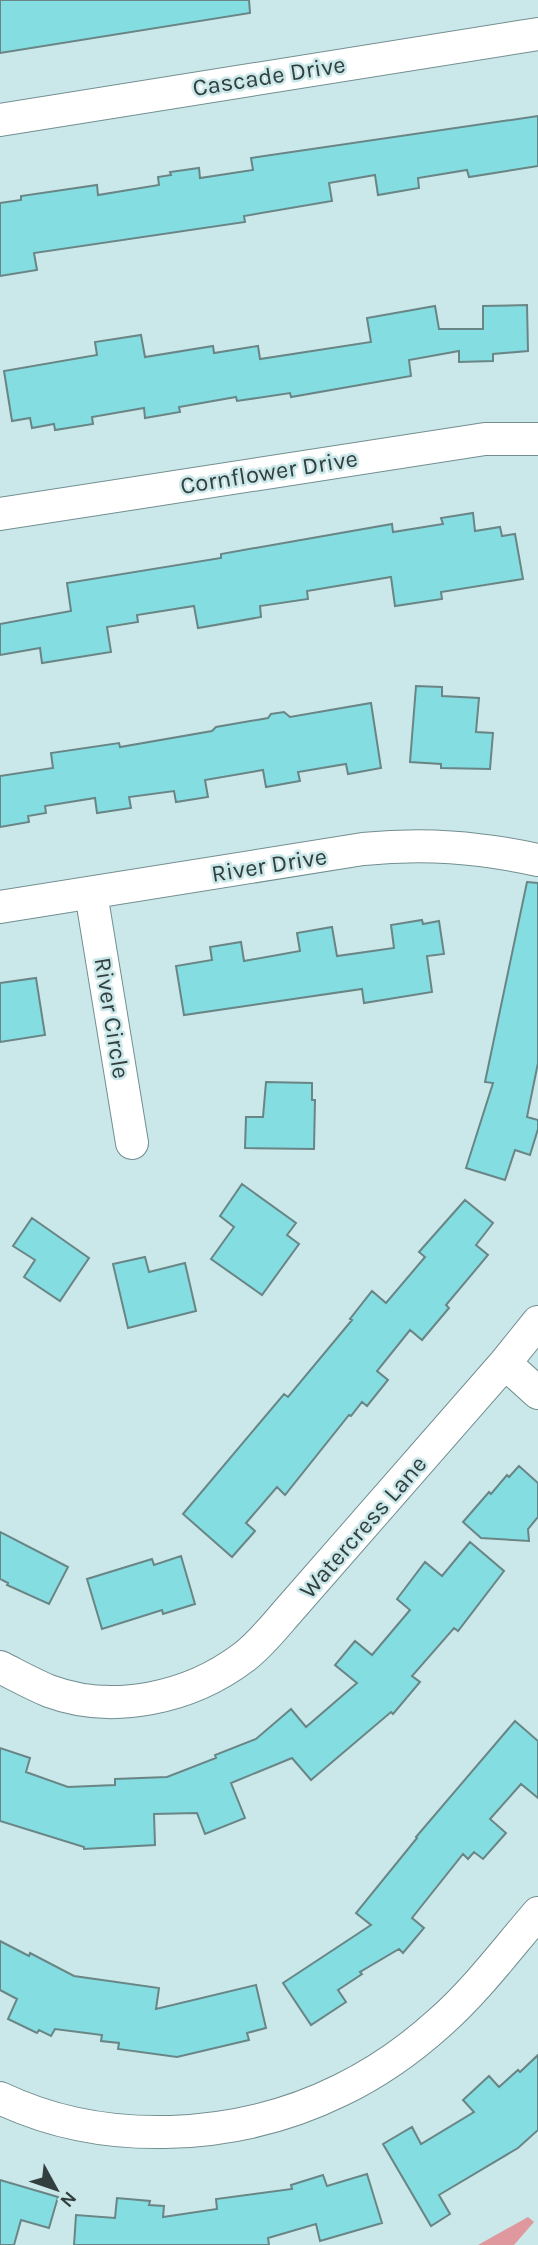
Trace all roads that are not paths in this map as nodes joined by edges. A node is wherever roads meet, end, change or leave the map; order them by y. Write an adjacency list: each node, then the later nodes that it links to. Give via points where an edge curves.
1 (538, 34): 2 (street, Cascade Drive)
2 (0, 120)
3 (538, 439): 4 (street, Cornflower Drive, via 485,439)
4 (0, 514)
5 (538, 860): 6 (street, River Drive, via 470,848 403,845)
6 (91, 893): 7 (street, River Drive); 8 (street, River Circle)
7 (0, 907)
8 (132, 1143)
9 (538, 1322): 10 (street, Watercress Lane)
10 (505, 1363): 11 (street); 12 (street, Watercress Lane, via 260,1642 220,1673 160,1697 113,1702 50,1691)
11 (538, 1393)
12 (0, 1667)
13 (538, 1913): 14 (street, via 459,2004 404,2052 341,2090 298,2108 215,2128 131,2131 73,2122)
14 (0, 2098)

